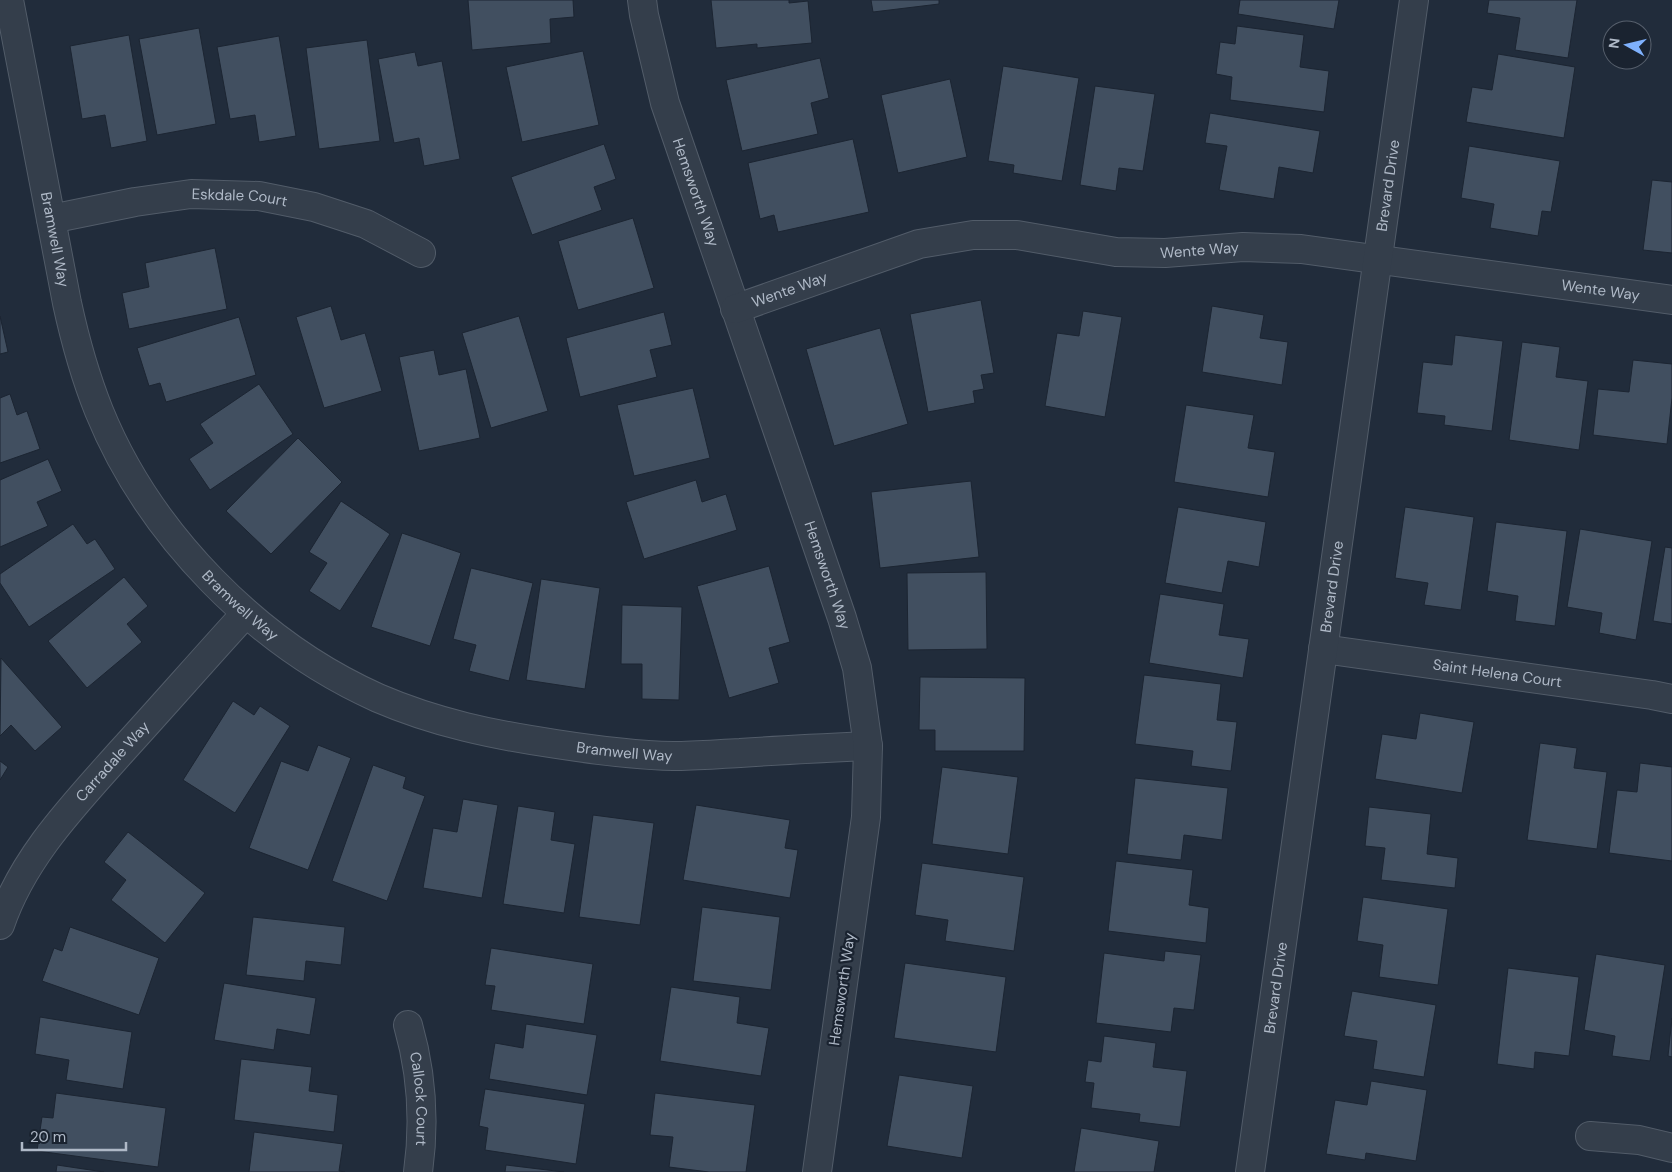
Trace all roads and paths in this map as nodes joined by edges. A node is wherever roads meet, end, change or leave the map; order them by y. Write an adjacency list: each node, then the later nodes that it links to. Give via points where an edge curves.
1 (9, 0): 4 (street, Bramwell Way)
2 (642, 0): 8 (street, Hemsworth Way, via 665,102)
3 (1414, 0): 6 (street, Brevard Drive)
4 (51, 219): 5 (street, Eskdale Court, via 191,194 260,196 314,207 366,224); 9 (street, Bramwell Way, via 78,349 100,412 124,463 160,519 196,564)
5 (421, 253)
6 (1378, 260): 7 (street, Wente Way); 8 (street, Wente Way, via 1301,249 1243,247 1165,253 1116,252 1017,235 973,236 919,244); 10 (street, Brevard Drive)
7 (1672, 300)
8 (735, 308): 12 (street, Hemsworth Way, via 842,618 857,668)
9 (246, 613): 12 (street, Bramwell Way, via 319,667 378,698 431,718 495,735 605,751 675,756); 13 (street, Carradale Way, via 60,822 28,865)
10 (1323, 648): 11 (street, Saint Helena Court); 19 (street, Brevard Drive)
11 (1672, 699)
12 (868, 746): 18 (street, Hemsworth Way, via 866,817)
13 (0, 925)
14 (408, 1025): 17 (street, Callock Court, via 422,1096)
15 (1590, 1136): 16 (street, via 1639,1140)
16 (1672, 1148)
17 (418, 1172)
18 (817, 1172)
19 (1250, 1172)

